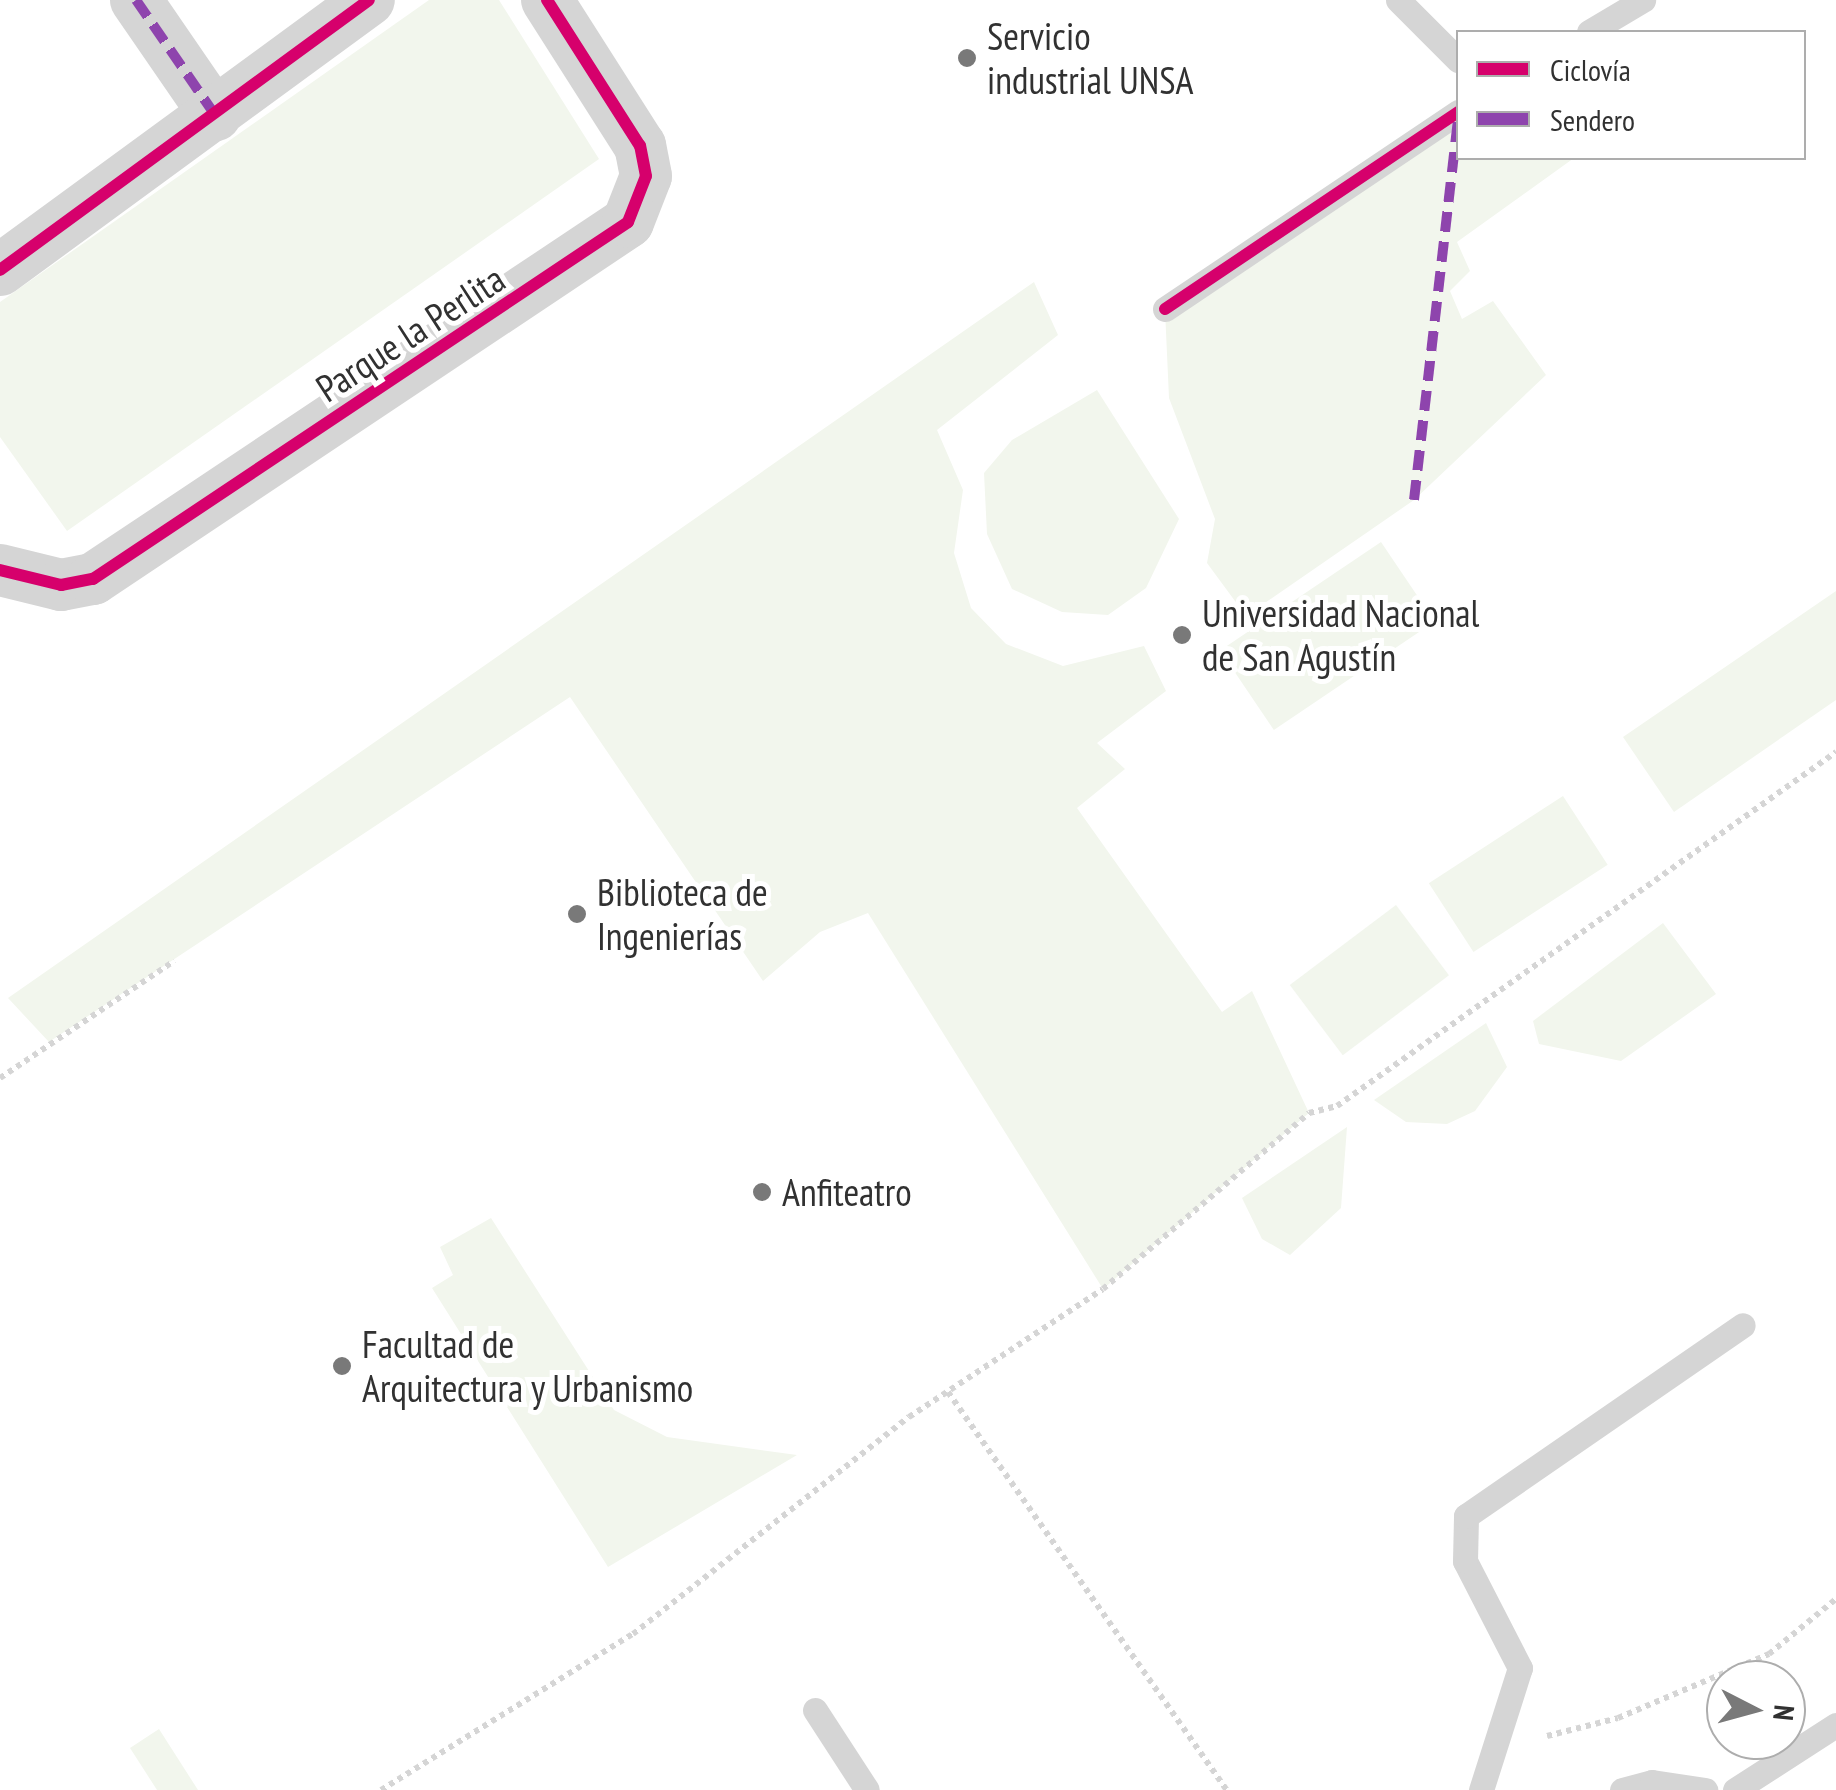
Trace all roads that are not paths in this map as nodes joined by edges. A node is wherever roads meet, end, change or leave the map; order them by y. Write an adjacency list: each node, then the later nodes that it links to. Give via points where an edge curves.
1 (136, 0): 9 (street)
2 (370, 0): 9 (street)
3 (547, 0): 12 (street, Parque la Perlita, via 640,146 646,176 628,222 92,579 61,585)
4 (1398, 0): 7 (lane)
5 (1643, 0): 6 (lane)
6 (1592, 30)
7 (1456, 58)
8 (1456, 113): 11 (lane)
9 (214, 114): 10 (street)
10 (0, 270)
11 (1165, 310)
12 (0, 570)
13 (1743, 1324): 17 (lane, via 1466,1516 1464,1561 1520,1668)
14 (814, 1710): 16 (lane)
15 (1836, 1725): 20 (lane)
16 (867, 1790)
17 (1481, 1790)
18 (1622, 1790): 19 (lane, via 1652,1782)
19 (1705, 1790)
20 (1735, 1790)

